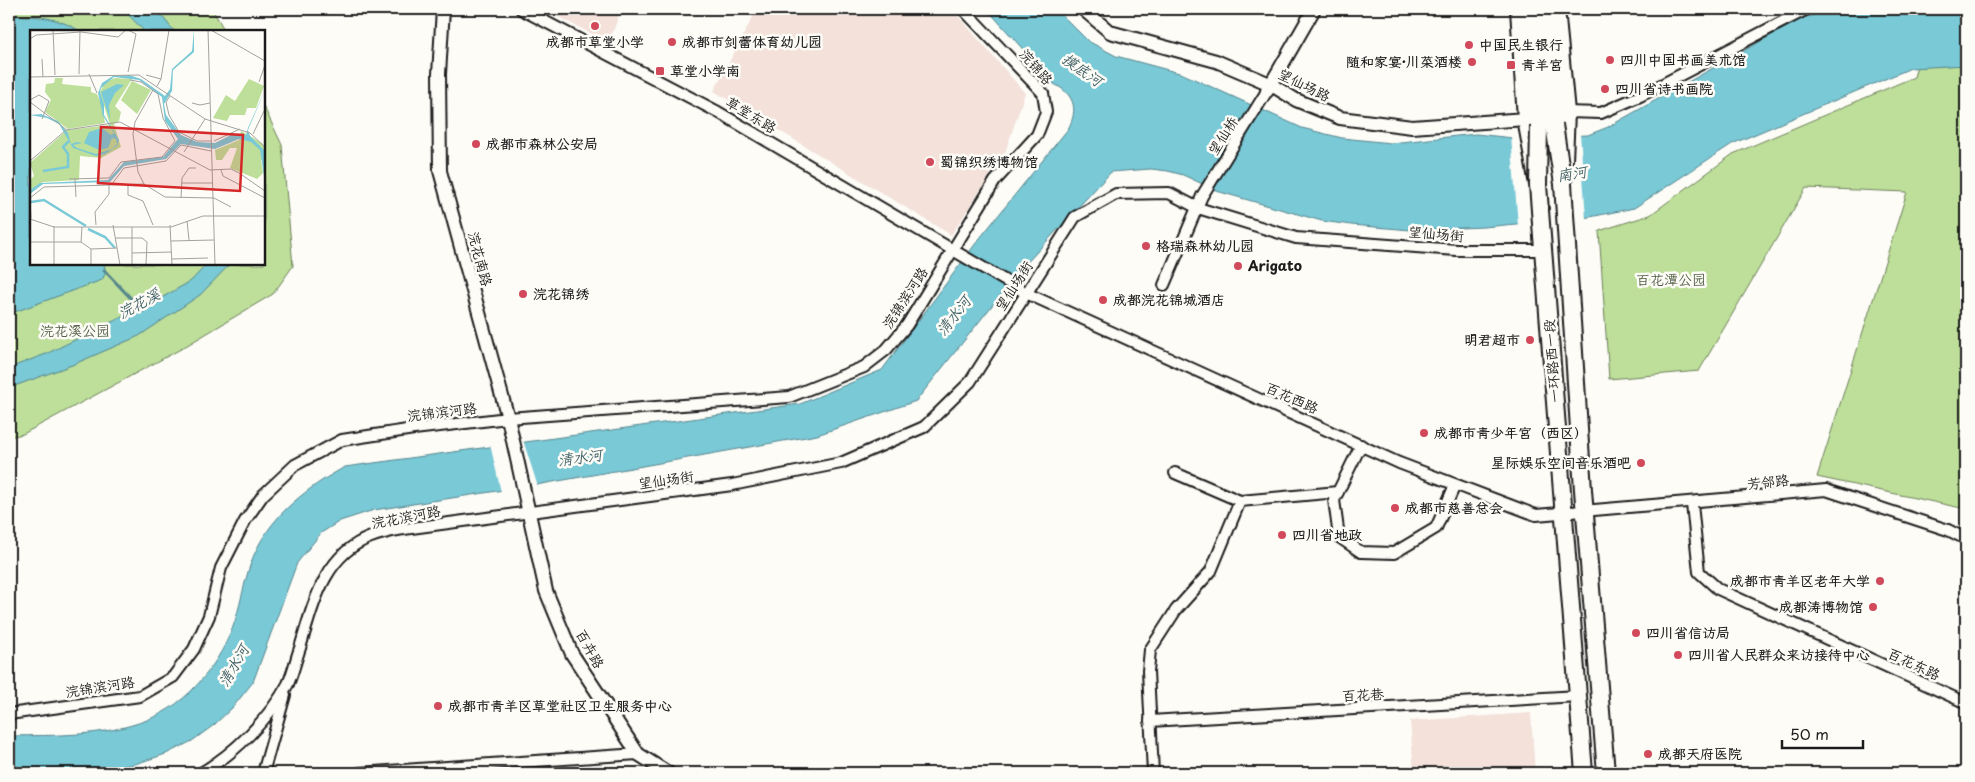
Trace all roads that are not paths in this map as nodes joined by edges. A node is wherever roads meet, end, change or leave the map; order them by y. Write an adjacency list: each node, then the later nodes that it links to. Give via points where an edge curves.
1 (443, 9): 19 (street, 浣花南路, via 439,74 440,171)
2 (521, 9): 14 (street, 草堂东路, via 718,112)
3 (964, 9): 14 (street, 浣锦路, via 1043,93 1046,112 1037,135 995,181)
4 (1083, 9): 11 (street, 望仙场路, via 1110,32 1216,61)
5 (1314, 9): 11 (street)
6 (1519, 9): 12 (main road)
7 (1531, 9): 12 (main road)
8 (1545, 9): 12 (main road)
9 (1556, 9): 12 (main road)
10 (1807, 9): 12 (street, via 1601,113)
11 (1269, 88): 12 (street, 望仙场路, via 1340,118 1412,127); 13 (street, 望仙桥, via 1202,196)
12 (1546, 122): 15 (main road, 一环路西一段, bridge, via 1538,185); 27 (main road, 一环路西一段, bridge, via 1563,184)
13 (1198, 208): 15 (street, 望仙场街, via 1296,238 1456,250); 16 (street, 望仙桥); 18 (street, 望仙场街, via 1169,193 1116,194 1075,217)
14 (951, 250): 17 (street, 草堂东路); 19 (street, 浣锦滨河路, via 908,325 886,350 864,367 789,397)
15 (1543, 250): 28 (main road, 一环路西一段)
16 (1164, 284)
17 (1014, 286): 18 (street, 百花西路)
18 (1026, 293): 20 (street, 百花西路); 26 (street, 望仙场街, via 970,382 924,428 841,463 732,485)
19 (508, 418): 26 (street, 浣花南路); 33 (street, 浣锦滨河路, via 342,440 295,465 263,495 245,521 221,568 209,616 194,649 173,677 140,696)
20 (1362, 445): 22 (street, 百花西路); 23 (street)
21 (1175, 473): 24 (street)
22 (1456, 485): 23 (street, via 1436,528 1394,553 1361,552 1339,537 1334,500); 28 (street, 百花西路, via 1536,516)
23 (1338, 492): 24 (street)
24 (1240, 501): 34 (street, via 1211,571 1176,610 1150,650)
25 (1692, 504): 27 (street, 芳邻路); 29 (street, 芳邻路, via 1826,490 1948,530); 32 (street, 百花东路, via 1699,572 1718,589)
26 (530, 513): 30 (street, 浣花滨河路, via 404,529 370,537 349,549 333,564 317,592); 35 (street, 百卉路, via 546,591 572,654)
27 (1584, 513): 28 (street, 芳邻路); 43 (main road, 一环路西一段)
28 (1564, 514): 31 (main road, 一环路西一段)
29 (1966, 539)
30 (288, 683): 37 (street, 浣花滨河路, via 269,714); 38 (street, 浣花滨河路)
31 (1578, 696): 34 (street, 百花巷); 42 (main road, 一环路西一段)
32 (1966, 703)
33 (9, 714)
34 (1150, 721): 41 (street)
35 (638, 754): 36 (street); 40 (street, 百卉路)
36 (407, 772): 39 (street)
37 (201, 773)
38 (263, 773)
39 (359, 773)
40 (668, 773)
41 (1153, 773)
42 (1584, 773)
43 (1606, 773)

